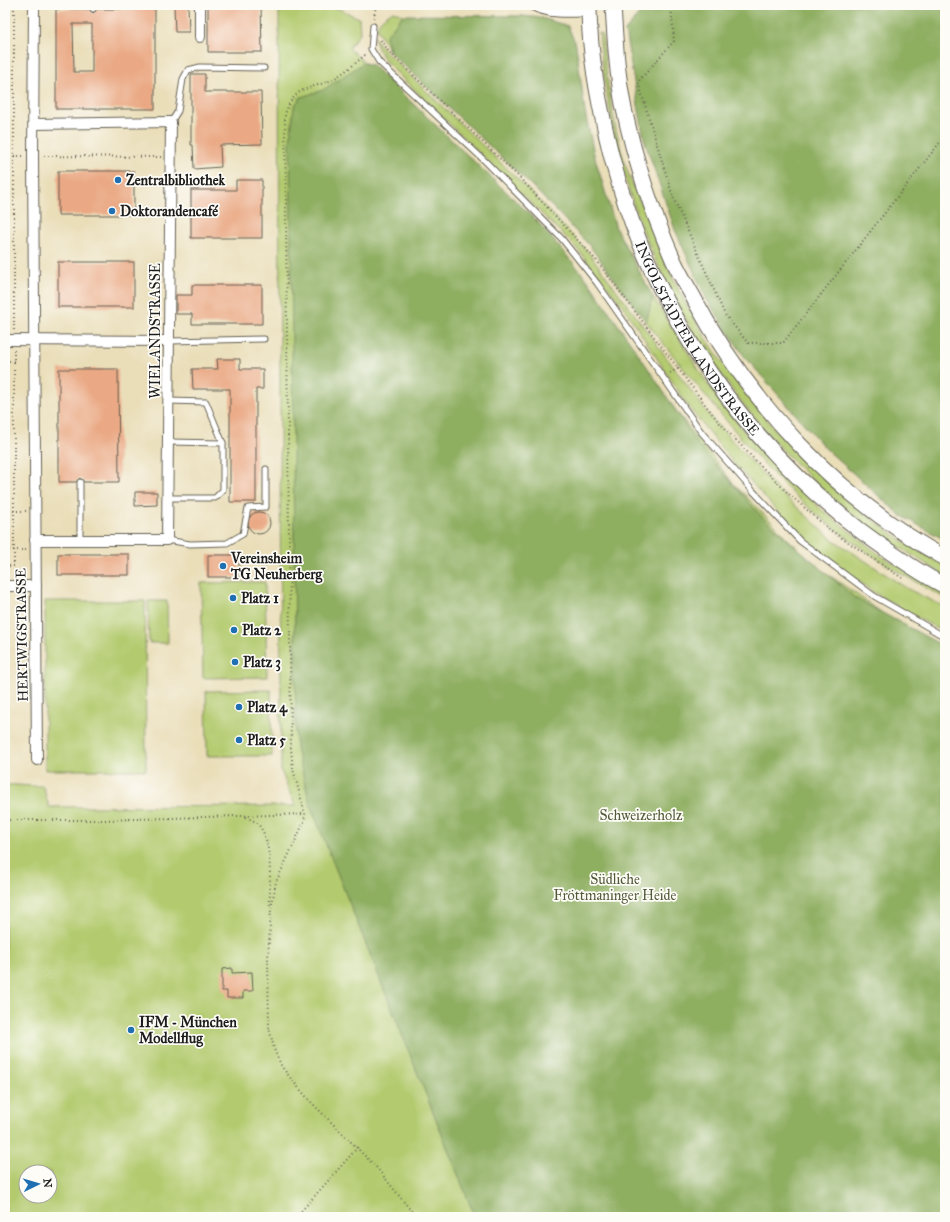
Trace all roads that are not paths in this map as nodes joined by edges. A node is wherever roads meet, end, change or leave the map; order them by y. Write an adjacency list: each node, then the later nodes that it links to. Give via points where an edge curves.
1 (34, 5): 13 (street, HERTWIGSTRASSE)
2 (200, 5): 10 (street)
3 (533, 5): 8 (street, via 541,10 570,12)
4 (609, 5): 8 (main road)
5 (613, 5): 27 (main road, INGOLSTÄDTER LANDSTRASSE, via 616,52 624,108 651,206 672,259 717,341 762,402 825,470 869,508)
6 (635, 5): 7 (lane)
7 (644, 5)
8 (589, 8): 30 (main road, INGOLSTÄDTER LANDSTRASSE, via 598,95 620,190 646,258 677,320 710,374 751,428 793,474 882,547)
9 (372, 26): 31 (lane, via 371,49 379,62 486,162 562,239 702,433 753,491 800,541 874,596)
10 (200, 37)
11 (264, 68): 12 (lane, via 200,67 188,70 183,79 178,111)
12 (170, 122): 13 (street); 17 (street, WIELANDSTRASSE)
13 (34, 124): 16 (street, HERTWIGSTRASSE)
14 (264, 339): 17 (lane)
15 (9, 340): 16 (street)
16 (35, 340): 17 (street); 25 (street, HERTWIGSTRASSE)
17 (169, 341): 18 (street, WIELANDSTRASSE)
18 (168, 401): 19 (street, WIELANDSTRASSE); 20 (lane, via 206,402)
19 (168, 442): 20 (lane); 23 (street, WIELANDSTRASSE)
20 (223, 443): 23 (lane, via 223,490 215,498)
21 (266, 469): 26 (lane, via 266,506 248,508 243,534 227,543 190,544)
22 (80, 482): 24 (lane)
23 (168, 498): 26 (street, WIELANDSTRASSE)
24 (80, 539): 25 (street); 26 (street)
25 (35, 540): 29 (street, HERTWIGSTRASSE)
26 (167, 540)
27 (945, 558)
28 (5, 586): 29 (street)
29 (36, 586): 32 (street, HERTWIGSTRASSE)
30 (945, 586)
31 (945, 637)
32 (37, 760)

